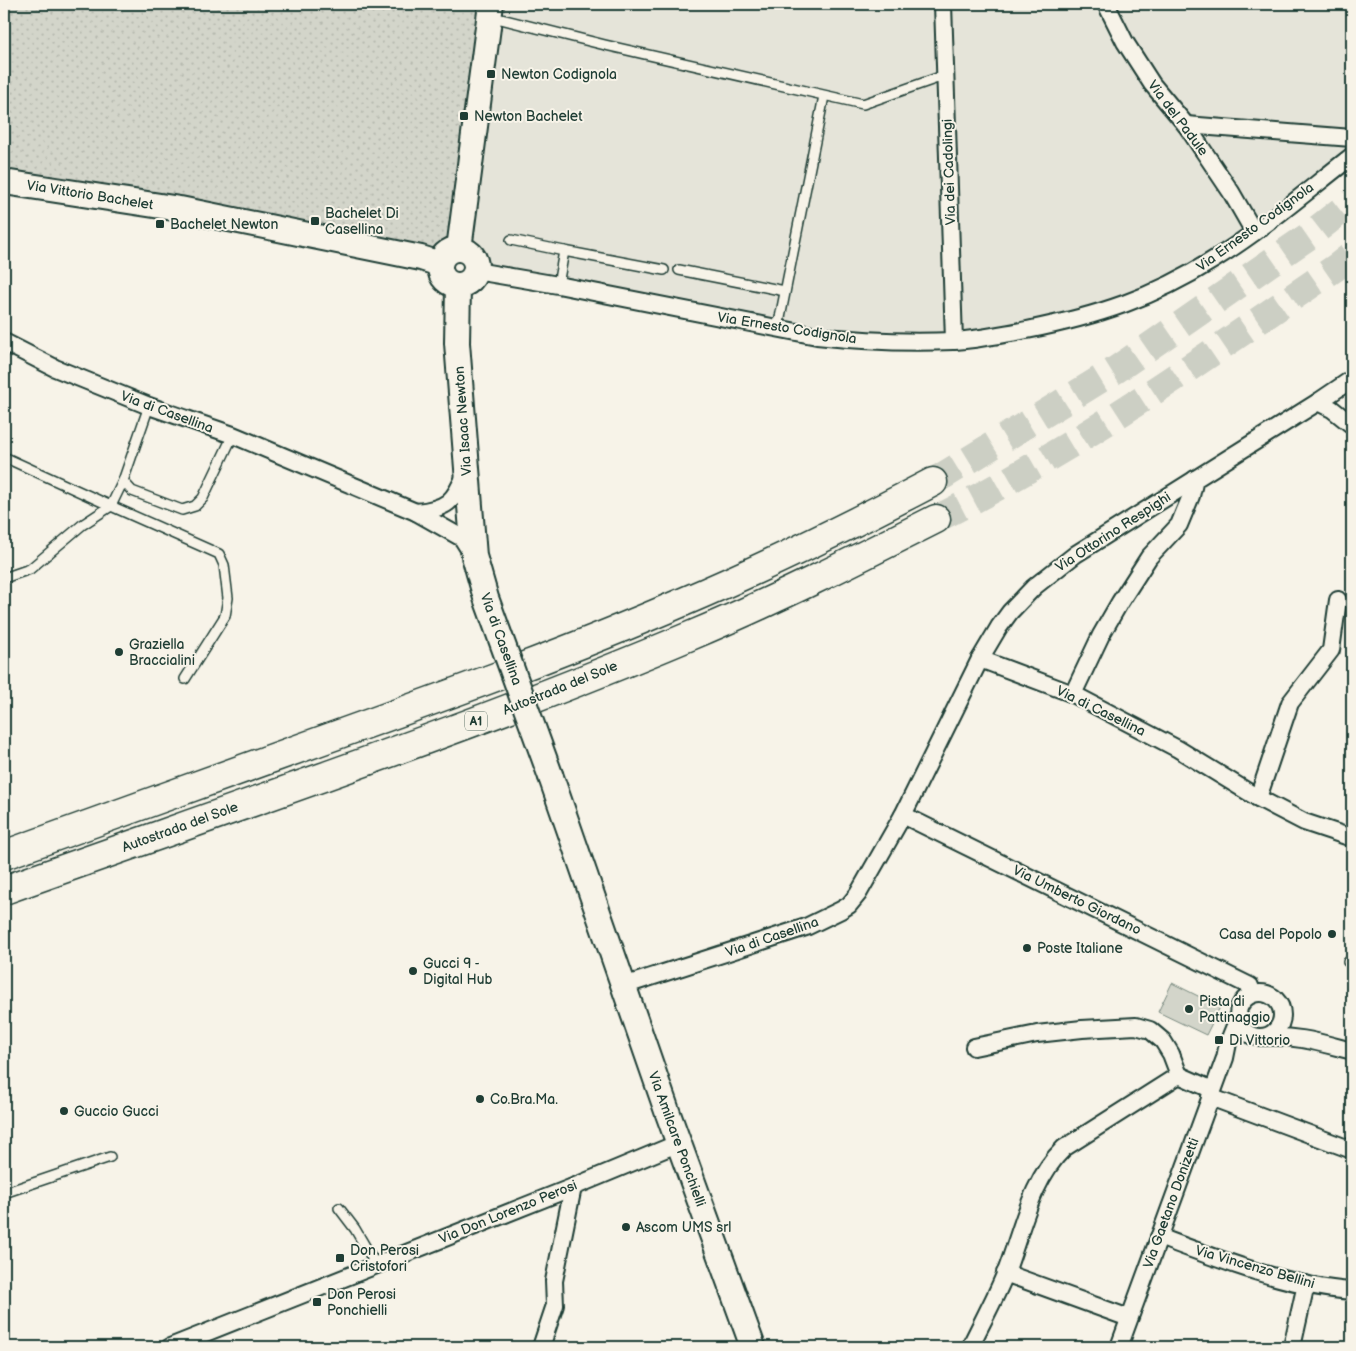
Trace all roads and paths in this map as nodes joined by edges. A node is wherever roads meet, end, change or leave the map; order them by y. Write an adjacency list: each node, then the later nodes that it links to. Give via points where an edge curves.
1 (943, 4): 4 (street, Via dei Cadolingi)
2 (1106, 4): 6 (street, Via del Padule, via 1152,84)
3 (490, 10): 5 (lane, via 605,45); 12 (street)
4 (946, 75): 5 (lane, via 863,104); 21 (street, Via dei Cadolingi)
5 (824, 96): 19 (lane)
6 (1186, 125): 7 (street); 10 (street, Via del Padule)
7 (1352, 138)
8 (1352, 156): 10 (street, Via Ernesto Codignola)
9 (4, 182): 14 (street, Via Vittorio Bachelet, via 180,209)
10 (1254, 232): 21 (street, Via Ernesto Codignola, via 1176,281 1117,307 1073,321)
11 (511, 240): 13 (lane)
12 (459, 249): 14 (street, via 447,253); 17 (street, via 472,256 476,265)
13 (564, 251): 15 (lane); 18 (lane)
14 (440, 264): 17 (street, via 440,272 450,284)
15 (664, 270)
16 (679, 270): 19 (lane)
17 (467, 278): 18 (street, Via Ernesto Codignola); 29 (street, Via Isaac Newton, via 457,343)
18 (558, 285): 20 (street, Via Ernesto Codignola)
19 (785, 291): 20 (lane)
20 (778, 328): 21 (street, Via Ernesto Codignola, via 859,340)
21 (954, 341)
22 (4, 342): 25 (street, Via di Casellina, via 55,368)
23 (1352, 378): 24 (street, Via Ottorino Respighi)
24 (1318, 402): 26 (street); 30 (street, Via Ottorino Respighi)
25 (149, 406): 27 (street, Via di Casellina); 31 (lane)
26 (1352, 425)
27 (233, 435): 31 (lane, via 203,498 194,506 182,510 132,491); 34 (street, Via di Casellina)
28 (4, 457): 33 (lane)
29 (467, 471): 34 (street, via 459,491 444,506); 36 (street, Via Isaac Newton)
30 (1195, 479): 39 (street, Via Ottorino Respighi, via 1050,573 1010,612); 41 (street, Via Ottorino Respighi, via 1179,525 1150,557 1120,602)
31 (123, 481): 33 (lane)
32 (933, 482): 45 (highway, via 791,553 607,634 431,702)
33 (111, 506): 37 (lane, via 82,524 30,569); 40 (lane, via 219,554 224,565 228,598 225,616)
34 (416, 512): 36 (street, Via di Casellina, via 462,538)
35 (936, 519): 46 (highway, Autostrada del Sole / A1, via 788,593 539,698)
36 (474, 556): 47 (street, Via di Casellina, bridge)
37 (4, 578)
38 (1338, 600): 42 (street, via 1331,650 1290,703)
39 (980, 659): 41 (street, Via di Casellina); 43 (street, Via di Casellina)
40 (185, 679)
41 (1073, 694): 42 (street, Via di Casellina, via 1178,750)
42 (1258, 798): 44 (street, Via di Casellina, via 1304,822)
43 (903, 815): 47 (street, Via di Casellina, via 869,878 854,900 842,910 798,930); 48 (street, Via Umberto Giordano)
44 (1352, 838)
45 (4, 855)
46 (4, 890)
47 (623, 986): 58 (street, Via Amilcare Ponchielli)
48 (1251, 990): 49 (street, via 1269,996); 50 (street)
49 (1281, 1013): 51 (street, via 1282,1019 1276,1030); 52 (street)
50 (1239, 1016): 51 (street, via 1243,1029); 55 (street, Via Gaetano Donizetti)
51 (1258, 1036): 52 (street); 55 (street, Via Gaetano Donizetti, via 1242,1040)
52 (1308, 1039): 54 (street)
53 (974, 1047): 56 (street, via 1044,1033 1136,1026 1150,1030 1163,1041)
54 (1352, 1051)
55 (1225, 1058): 57 (street, Via Gaetano Donizetti)
56 (1179, 1075): 57 (street); 66 (street, via 1059,1153 1032,1199)
57 (1211, 1093): 59 (street); 64 (street, Via Gaetano Donizetti)
58 (679, 1143): 61 (street, Via Don Lorenzo Perosi); 72 (street, Via Amilcare Ponchielli)
59 (1352, 1150)
60 (110, 1157): 62 (lane)
61 (574, 1187): 65 (street, Via Don Lorenzo Perosi); 71 (street, via 554,1281 555,1305)
62 (4, 1193)
63 (339, 1208): 65 (lane, via 356,1229)
64 (1159, 1237): 67 (street, Via Vincenzo Bellini, via 1232,1264); 69 (street, Via Gaetano Donizetti)
65 (376, 1265): 70 (street, Via Don Lorenzo Perosi)
66 (1006, 1274): 69 (street); 73 (street)
67 (1306, 1284): 68 (street, Via Vincenzo Bellini); 75 (street)
68 (1352, 1290)
69 (1129, 1318): 74 (street, Via Gaetano Donizetti)
70 (170, 1347)
71 (541, 1347)
72 (754, 1347)
73 (970, 1347)
74 (1119, 1347)
75 (1292, 1347)

